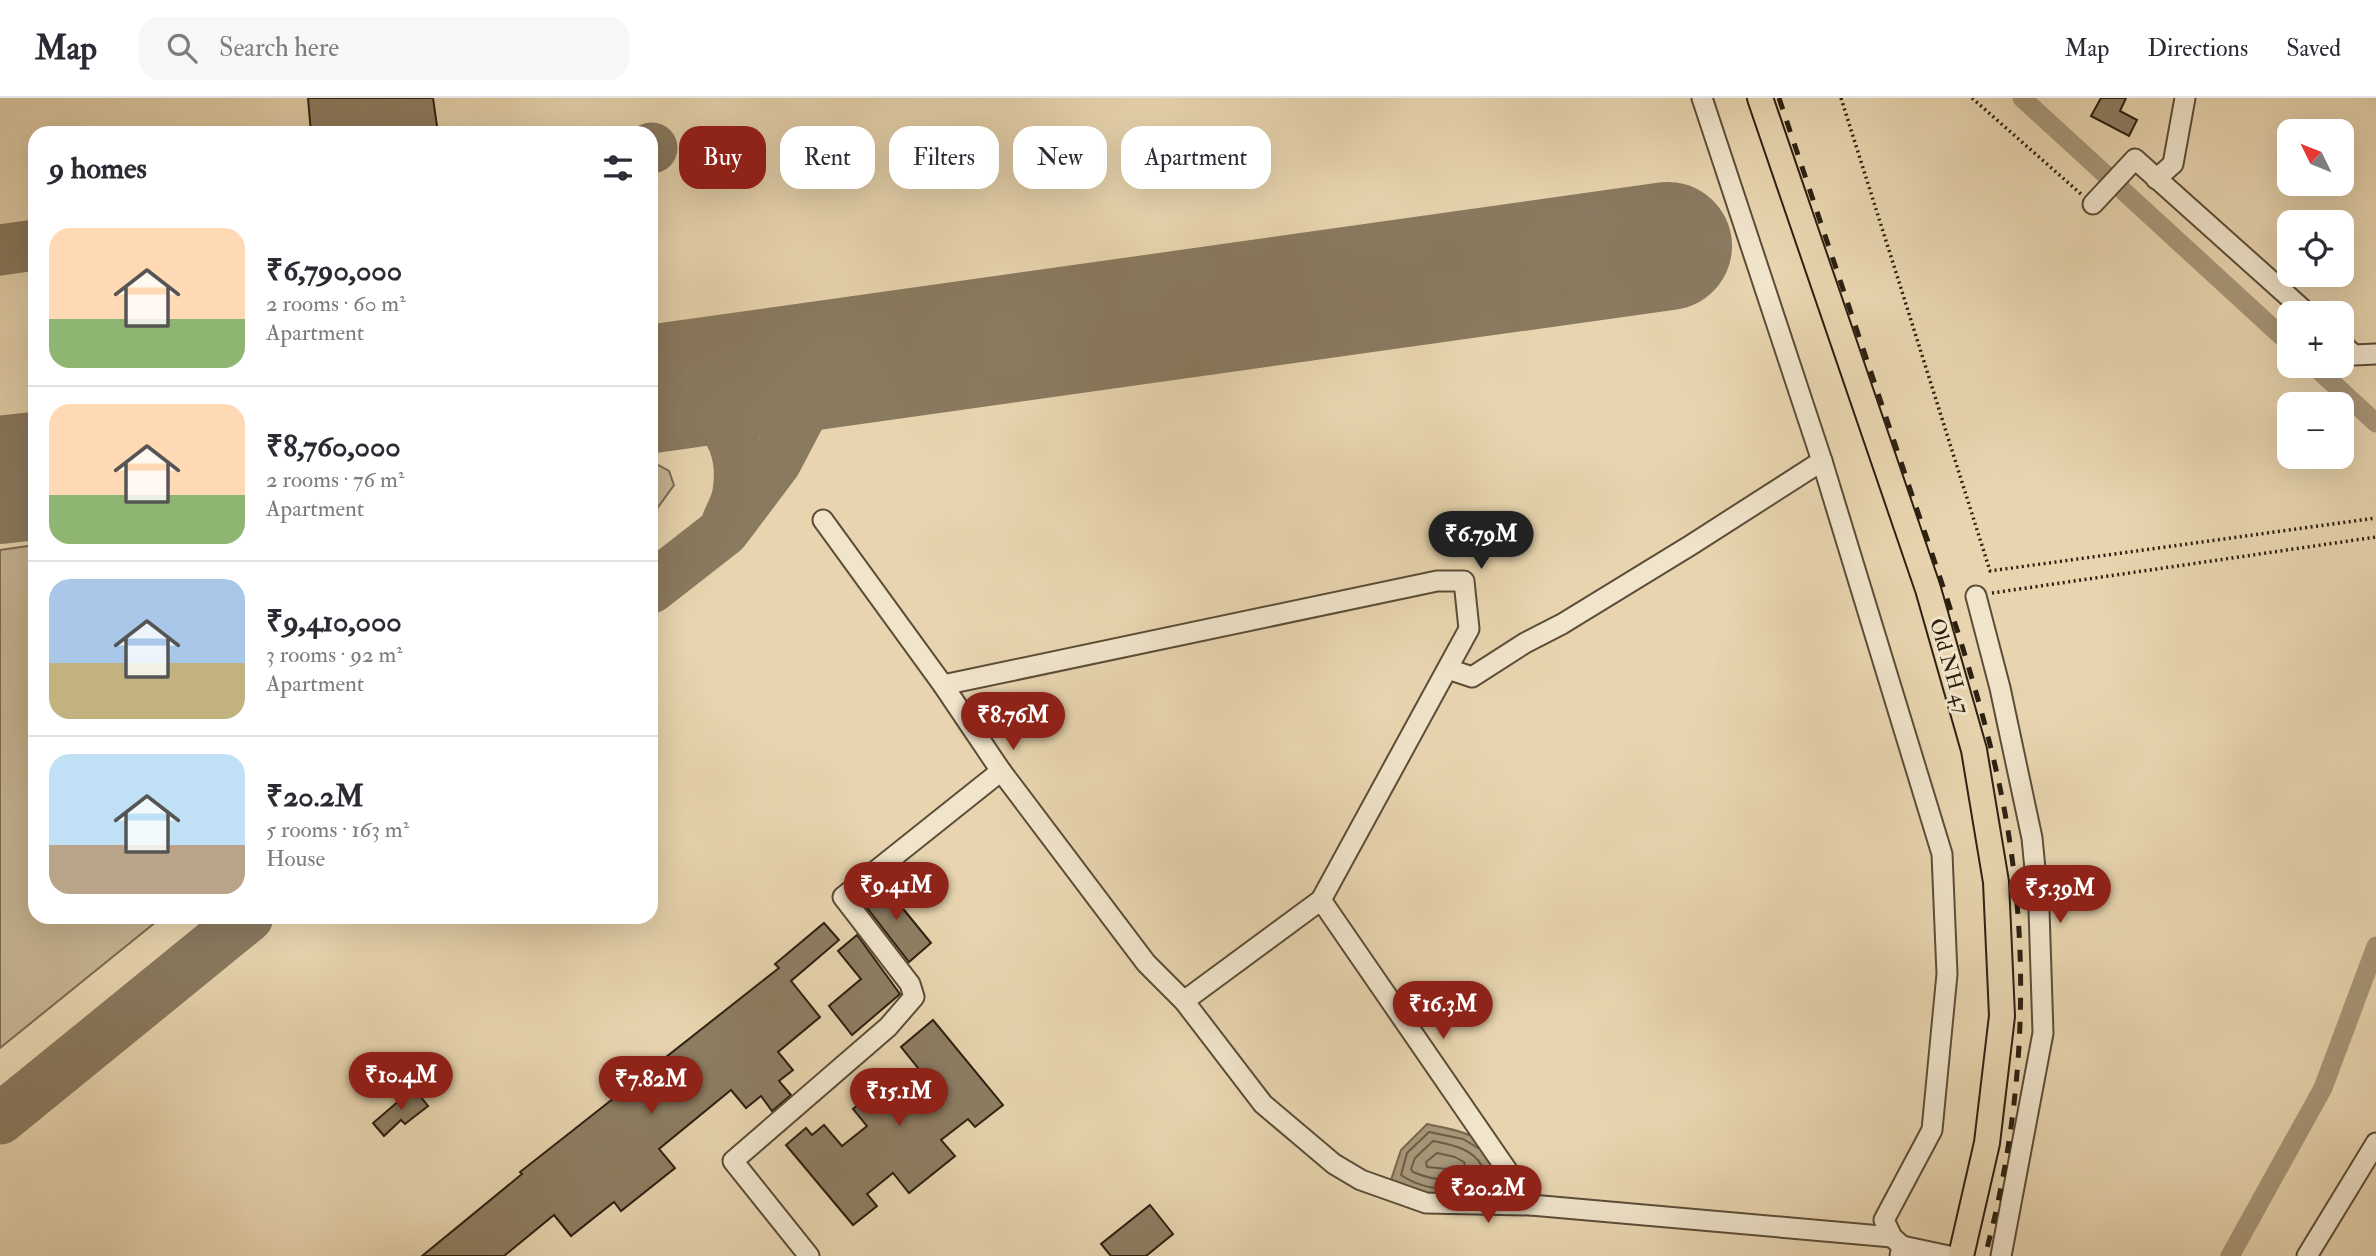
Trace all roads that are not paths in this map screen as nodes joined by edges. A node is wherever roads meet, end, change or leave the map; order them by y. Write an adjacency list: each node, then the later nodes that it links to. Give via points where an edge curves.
1 (1702, 98): 9 (street)
2 (1760, 98): 22 (main road, Old NH 47, via 1928,589 1974,750 1996,882 2001,1016 1987,1143)
3 (2185, 98): 4 (street, via 2174,164)
4 (2157, 179): 5 (street, via 2135,159); 6 (street)
5 (2093, 204)
6 (2294, 301)
7 (2376, 354): 8 (street)
8 (2354, 355)
9 (1822, 461): 12 (street, via 1472,677); 19 (street, via 1942,854 1947,974 1932,1130 1884,1220)
10 (823, 520): 13 (street)
11 (1976, 596): 23 (street, via 2032,838 2039,924 2043,1033)
12 (1448, 669): 13 (street, via 1469,629 1464,581 1437,581); 15 (street)
13 (943, 685): 14 (street)
14 (1002, 771): 16 (street, via 1146,963); 20 (street, via 843,897 910,984 914,997 888,1027 733,1161)
15 (1321, 900): 16 (street); 18 (street)
16 (1184, 1001): 18 (street, via 1263,1104 1361,1180 1426,1203)
17 (2376, 1143): 24 (street)
18 (1531, 1205): 19 (street)
19 (1898, 1246): 21 (street)
20 (809, 1256)
21 (1949, 1256)
22 (1961, 1256)
23 (2001, 1256)
24 (2307, 1256)

